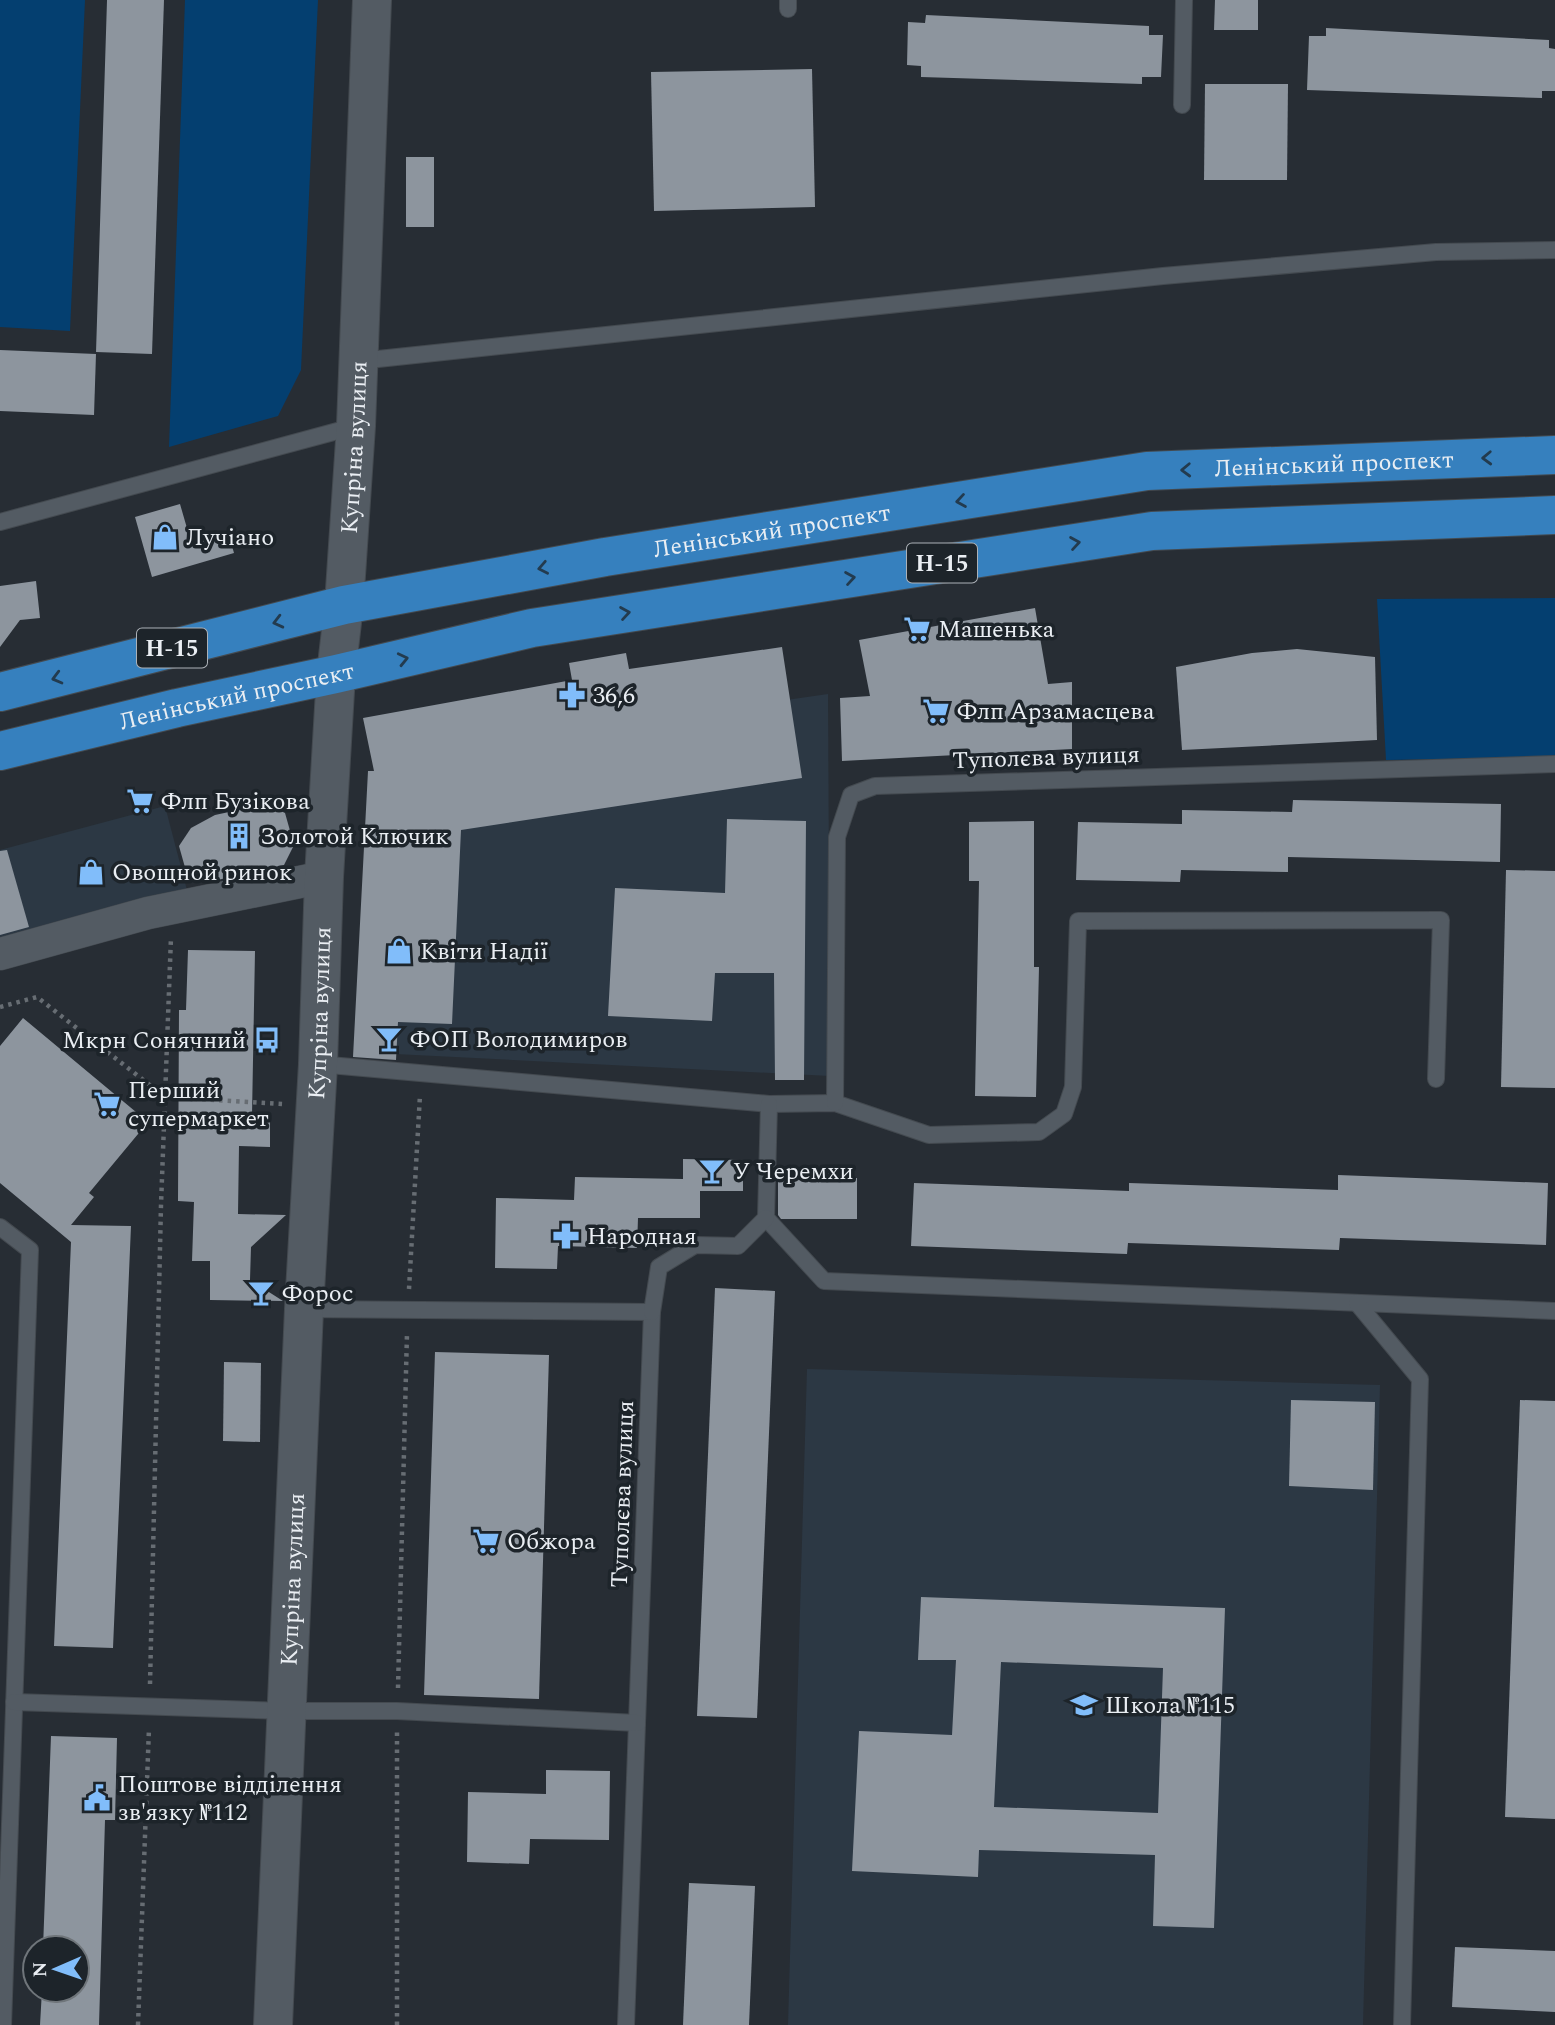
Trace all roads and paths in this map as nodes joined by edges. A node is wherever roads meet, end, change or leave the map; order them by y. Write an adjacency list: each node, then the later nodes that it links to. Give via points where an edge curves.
1 (372, 0): 5 (main road, Купріна вулиця)
2 (1184, 0): 3 (lane)
3 (1182, 105)
4 (1555, 250): 5 (lane, via 1436,252 1163,276)
5 (358, 361): 6 (main road, Купріна вулиця)
6 (356, 426): 9 (lane); 10 (main road, Купріна вулиця)
7 (1555, 455): 10 (main road, Ленінський проспект / Н-15, one-way to 10, via 1147,471 605,557)
8 (1555, 516): 11 (main road, Ленінський проспект / Н-15, one-way to 8, via 532,628 1152,531)
9 (0, 522)
10 (344, 605): 11 (main road, Купріна вулиця); 12 (main road, Ленінський проспект / Н-15, one-way to 12)
11 (336, 674): 13 (main road, Ленінський проспект / Н-15); 15 (main road, Купріна вулиця)
12 (0, 692)
13 (0, 751)
14 (1555, 764): 23 (lane, Туполєва вулиця, via 875,786 851,795 837,837)
15 (324, 877): 16 (street); 19 (main road, Купріна вулиця)
16 (172, 908): 17 (street); 22 (path)
17 (0, 954)
18 (0, 1007): 22 (path, via 37,997)
19 (318, 1064): 20 (lane); 25 (main road, Купріна вулиця)
20 (422, 1074): 24 (lane); 30 (path)
21 (1436, 1079): 23 (lane, via 1441,920 1078,921 1073,1087 1064,1114 1040,1132 929,1135)
22 (165, 1097): 25 (path); 34 (path)
23 (835, 1103): 24 (lane)
24 (769, 1104): 26 (lane)
25 (316, 1106): 29 (main road, Купріна вулиця)
26 (766, 1218): 28 (lane, via 824,1281); 32 (lane, Туполєва вулиця, via 738,1246 695,1245 659,1267)
27 (0, 1227): 33 (lane, via 30,1250)
28 (1357, 1303): 31 (lane); 43 (lane, via 1420,1379)
29 (304, 1308): 30 (lane); 35 (main road, Купріна вулиця)
30 (407, 1309): 32 (lane); 36 (path)
31 (1555, 1311)
32 (652, 1312): 37 (lane, Туполєва вулиця)
33 (15, 1702): 34 (lane); 38 (lane)
34 (150, 1706): 35 (lane); 39 (path)
35 (287, 1711): 36 (lane); 40 (main road, Купріна вулиця)
36 (397, 1711): 37 (lane); 41 (path)
37 (636, 1723): 42 (lane, Туполєва вулиця)
38 (3, 2025)
39 (138, 2025)
40 (273, 2025)
41 (397, 2025)
42 (626, 2025)
43 (1402, 2025)

